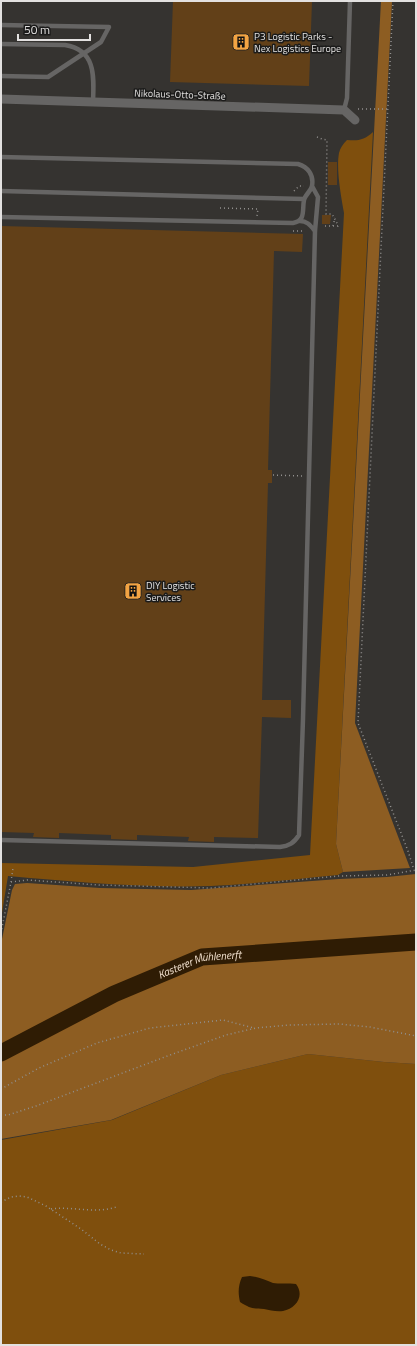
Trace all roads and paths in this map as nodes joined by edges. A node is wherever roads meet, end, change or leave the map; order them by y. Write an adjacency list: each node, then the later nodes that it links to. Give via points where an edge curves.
1 (350, 1): 10 (lane, via 347,98)
2 (393, 1): 9 (path)
3 (1, 25): 5 (lane, via 109,27 101,42)
4 (1, 44): 5 (lane, via 64,45 73,46)
5 (84, 53): 6 (lane, via 48,77); 8 (lane, via 94,75)
6 (1, 76)
7 (1, 99): 8 (street, Nikolaus-Otto-Straße)
8 (93, 102): 10 (street, Nikolaus-Otto-Straße)
9 (388, 109): 10 (path); 29 (path, via 358,723)
10 (344, 110): 11 (street)
11 (355, 120)
12 (317, 137): 18 (path, via 327,140)
13 (1, 157): 14 (lane, via 298,164 308,169)
14 (312, 186): 16 (lane); 24 (lane, via 318,197)
15 (1, 191): 16 (lane)
16 (304, 198): 21 (lane)
17 (220, 208): 22 (path, via 258,209)
18 (326, 212)
19 (1, 217): 22 (lane)
20 (335, 218): 23 (path)
21 (300, 221): 22 (lane); 24 (lane, via 310,225)
22 (257, 222)
23 (333, 226)
24 (314, 231): 26 (lane)
25 (273, 475): 26 (path)
26 (309, 476): 27 (lane, via 300,824 296,840 289,845 273,847)
27 (1, 840)
28 (13, 868): 30 (path)
29 (415, 870): 30 (path, via 387,875 339,876 210,888 27,880)
30 (11, 882): 31 (path)
31 (1, 933)
32 (256, 1028): 33 (path, via 339,1024); 34 (path, via 223,1020 150,1028 97,1043 39,1068); 35 (path, via 226,1035 36,1106)
33 (416, 1036)
34 (1, 1089)
35 (1, 1115)
36 (1, 1202): 38 (path, via 11,1197 27,1197)
37 (116, 1207): 38 (path, via 106,1210)
38 (51, 1209): 39 (path, via 112,1250 121,1254)
39 (144, 1254)

